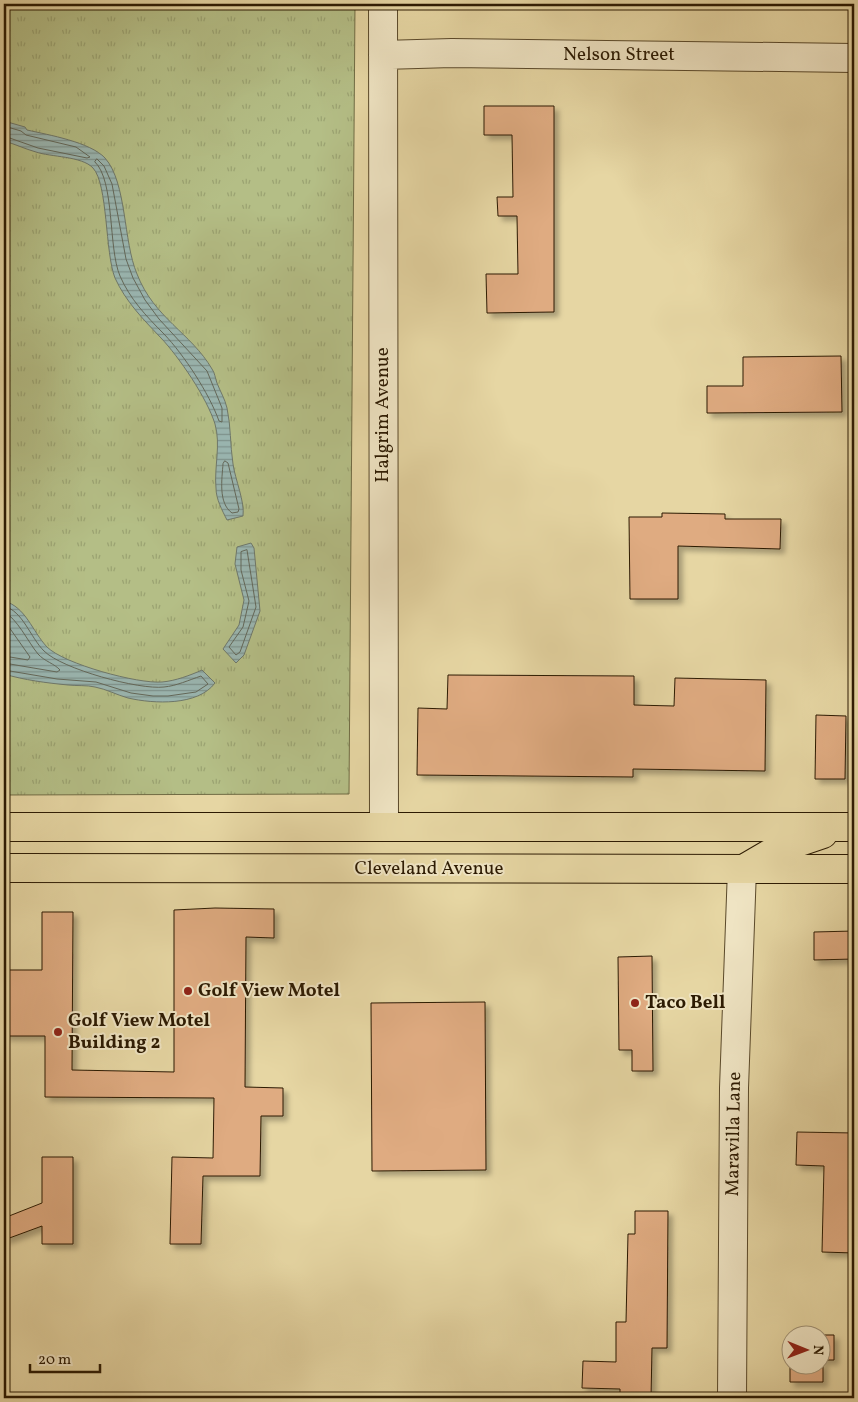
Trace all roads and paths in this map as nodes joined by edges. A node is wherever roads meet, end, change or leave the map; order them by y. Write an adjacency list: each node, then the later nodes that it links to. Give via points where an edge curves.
1 (383, 4): 2 (street, Halgrim Avenue)
2 (383, 55): 3 (street, Nelson Street, via 475,53); 5 (street, Halgrim Avenue)
3 (854, 58)
4 (4, 827): 5 (main road)
5 (384, 827): 6 (main road); 8 (main road, via 332,856)
6 (849, 827): 9 (main road, via 776,850)
7 (4, 868): 8 (main road, Cleveland Avenue)
8 (282, 868): 9 (main road, Cleveland Avenue)
9 (742, 869): 10 (main road, Cleveland Avenue); 11 (street, Maravilla Lane, via 734,1098)
10 (854, 869)
11 (732, 1398)

